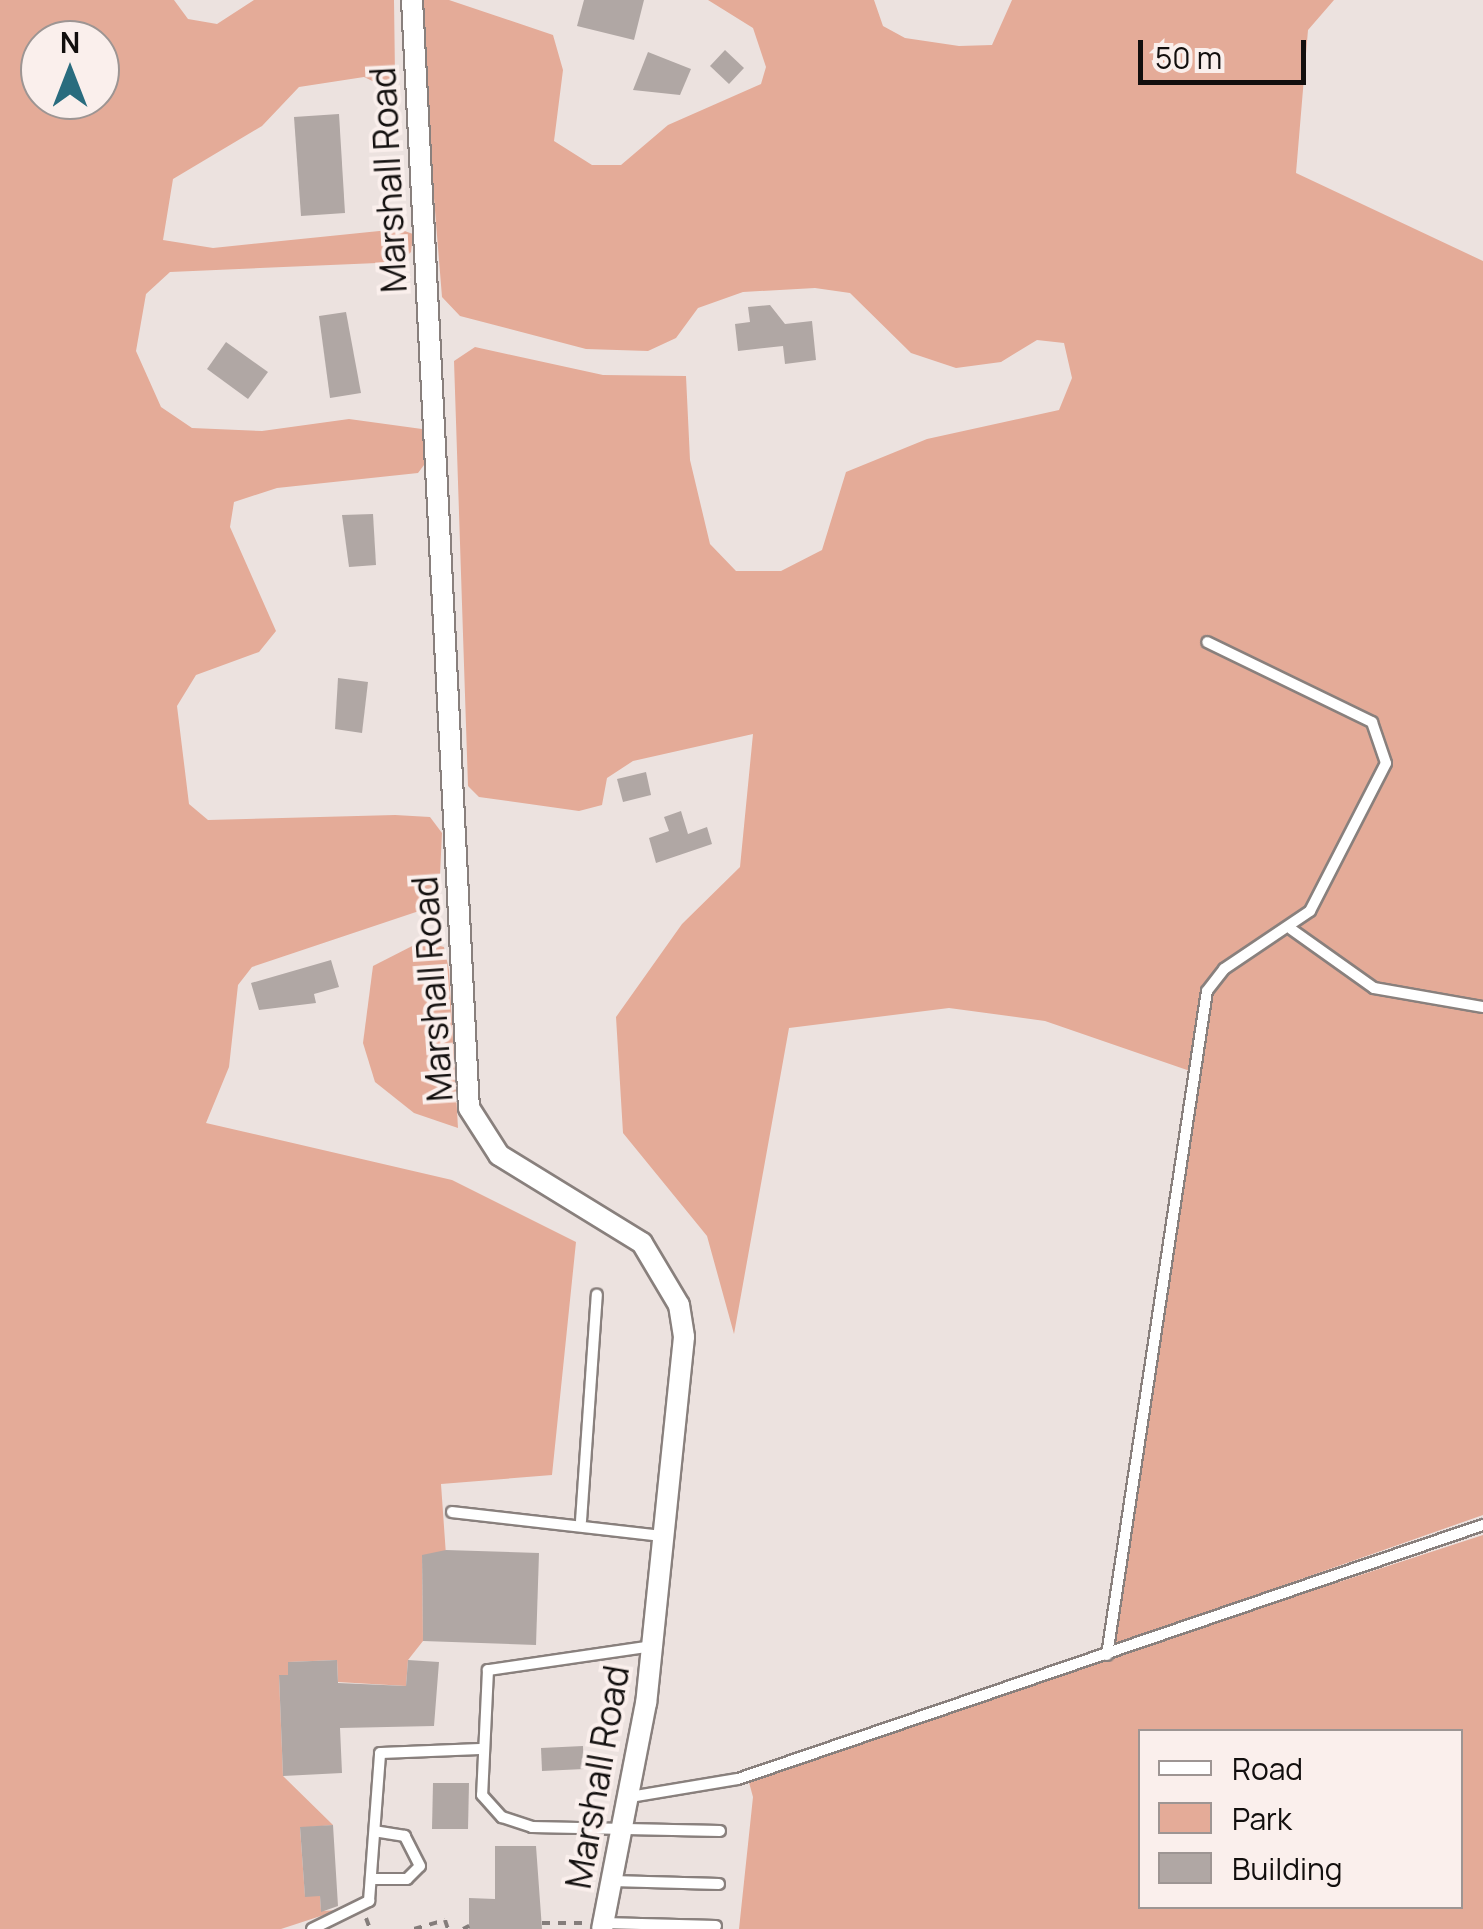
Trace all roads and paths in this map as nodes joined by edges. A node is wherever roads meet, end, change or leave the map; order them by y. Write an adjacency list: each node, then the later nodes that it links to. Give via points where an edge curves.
1 (412, 0): 9 (street, Marshall Road, via 469,1108 499,1155 642,1243 679,1305)
2 (1207, 642): 3 (lane, via 1372,722 1384,739 1381,781 1325,888)
3 (1291, 929): 4 (lane, via 1374,988); 11 (lane, via 1224,968 1207,991)
4 (1483, 1007)
5 (596, 1295): 7 (lane)
6 (452, 1512): 7 (lane)
7 (581, 1521): 9 (lane)
8 (1483, 1524): 11 (lane)
9 (668, 1537): 10 (street, Marshall Road)
10 (654, 1646): 12 (lane, via 488,1670); 13 (street, Marshall Road)
11 (1107, 1656): 13 (lane, via 738,1778)
12 (481, 1749): 14 (lane, via 482,1795 504,1818); 15 (lane, via 380,1753)
13 (630, 1797): 14 (street, Marshall Road)
14 (624, 1828): 16 (lane); 18 (street, Marshall Road)
15 (375, 1831): 17 (lane); 17 (lane, via 405,1836 420,1866 407,1879)
16 (720, 1831)
17 (373, 1879): 24 (lane, via 363,1909)
18 (612, 1881): 19 (lane); 22 (street, Marshall Road)
19 (719, 1884)
20 (542, 1924): 22 (path)
21 (469, 1926): 27 (path)
22 (603, 1926): 23 (lane)
23 (716, 1926)
24 (312, 1929)
25 (414, 1929): 26 (path, via 445,1920)
26 (448, 1929)
27 (462, 1929)

